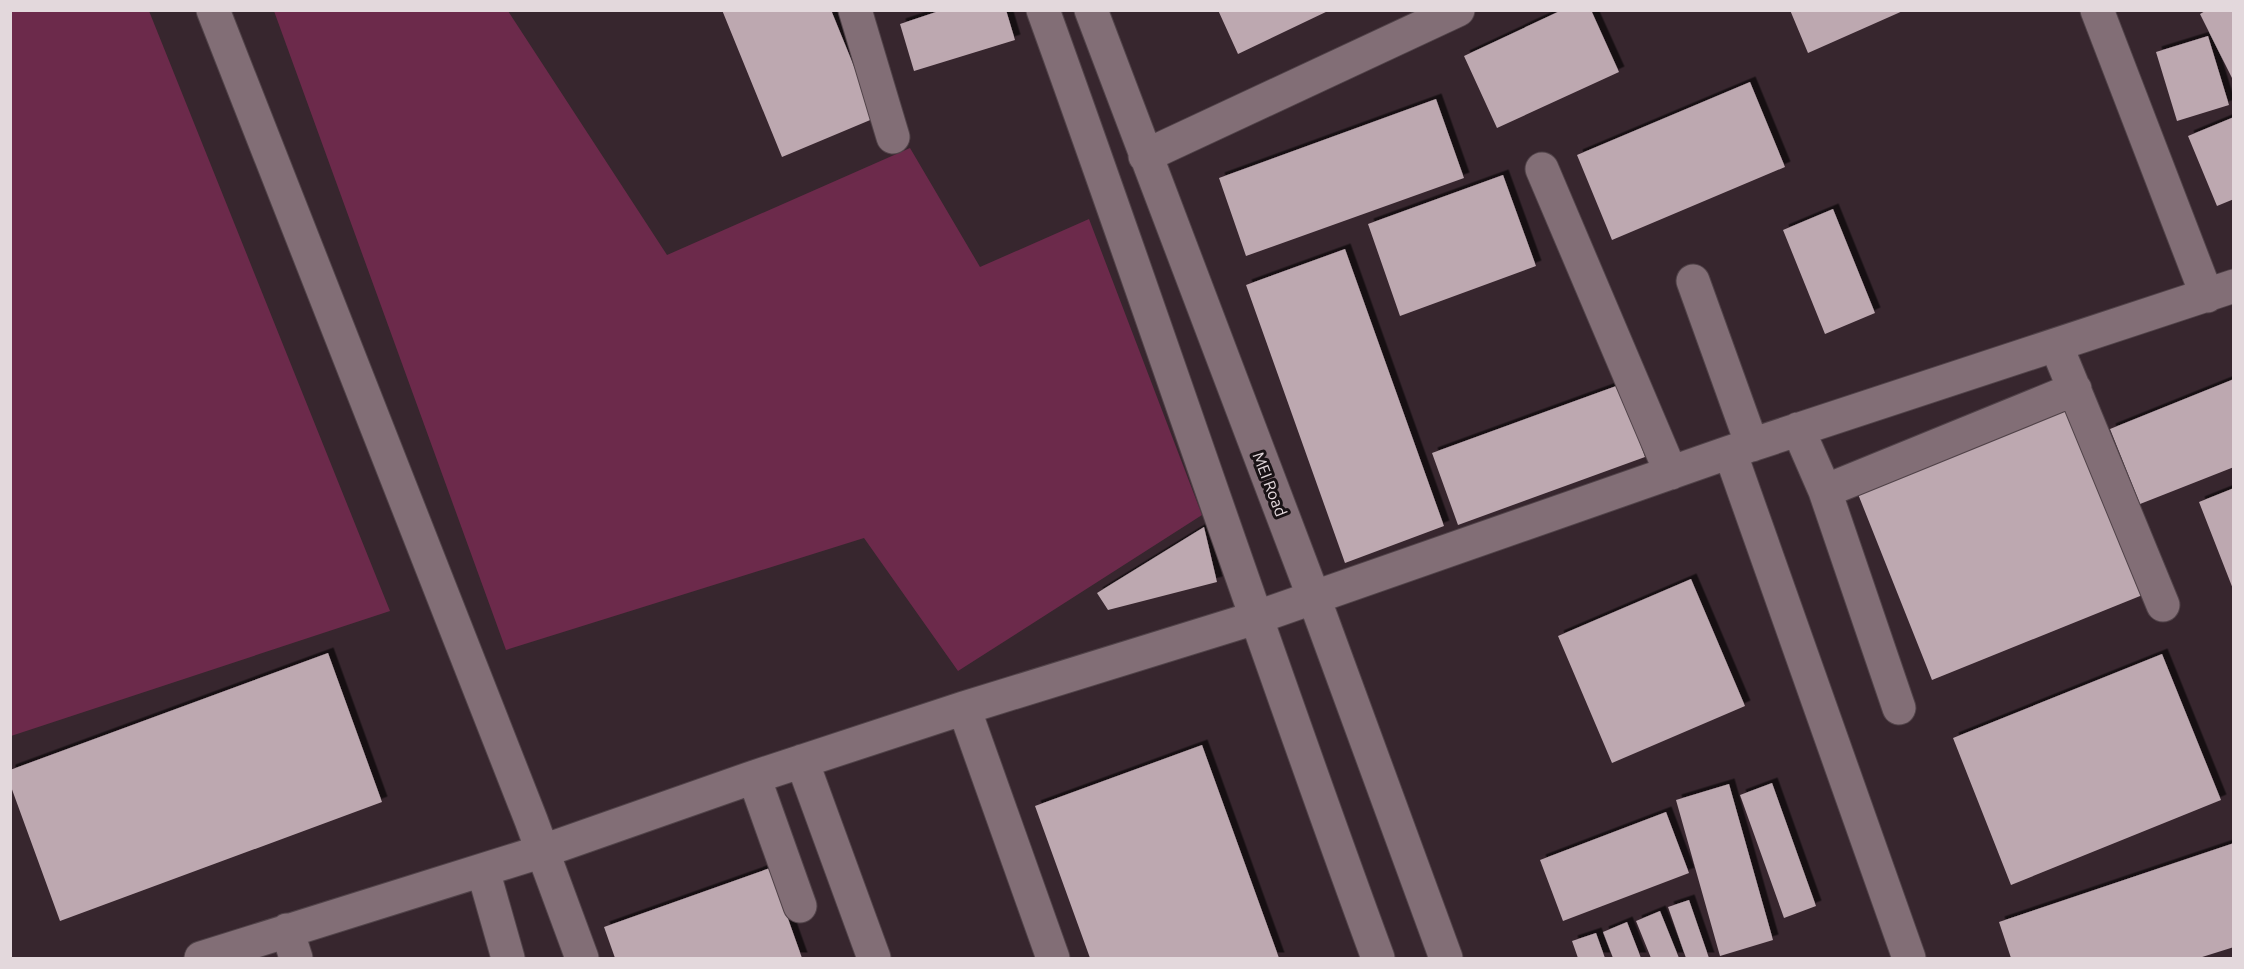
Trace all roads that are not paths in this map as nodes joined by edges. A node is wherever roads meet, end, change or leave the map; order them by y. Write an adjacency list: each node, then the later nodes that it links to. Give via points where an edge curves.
1 (213, 10): 25 (street)
2 (855, 10): 7 (street)
3 (1043, 10): 20 (street)
4 (1091, 10): 8 (street, MEI Road)
5 (1458, 10): 8 (street)
6 (2097, 10): 11 (street)
7 (893, 137)
8 (1145, 156): 18 (street, MEI Road)
9 (1542, 170): 16 (street)
10 (1693, 281): 15 (street)
11 (2220, 291): 12 (street)
12 (2056, 345): 13 (street); 14 (street)
13 (2075, 389): 17 (street); 19 (street)
14 (1798, 429): 15 (street); 17 (street)
15 (1741, 448): 16 (street); 36 (street)
16 (1671, 473): 18 (street)
17 (1825, 491): 22 (street)
18 (1314, 598): 20 (street); 35 (street, MEI Road)
19 (2163, 605)
20 (1254, 618): 21 (street); 34 (street)
21 (964, 708): 23 (street); 33 (street)
22 (1899, 708)
23 (802, 761): 24 (street); 32 (street)
24 (754, 777): 25 (street); 27 (street)
25 (543, 851): 26 (street); 31 (street)
26 (483, 870): 28 (street); 30 (street)
27 (800, 906)
28 (291, 944): 29 (street)
29 (201, 958)
30 (508, 958)
31 (582, 958)
32 (874, 958)
33 (1053, 958)
34 (1378, 958)
35 (1446, 958)
36 (1910, 958)

